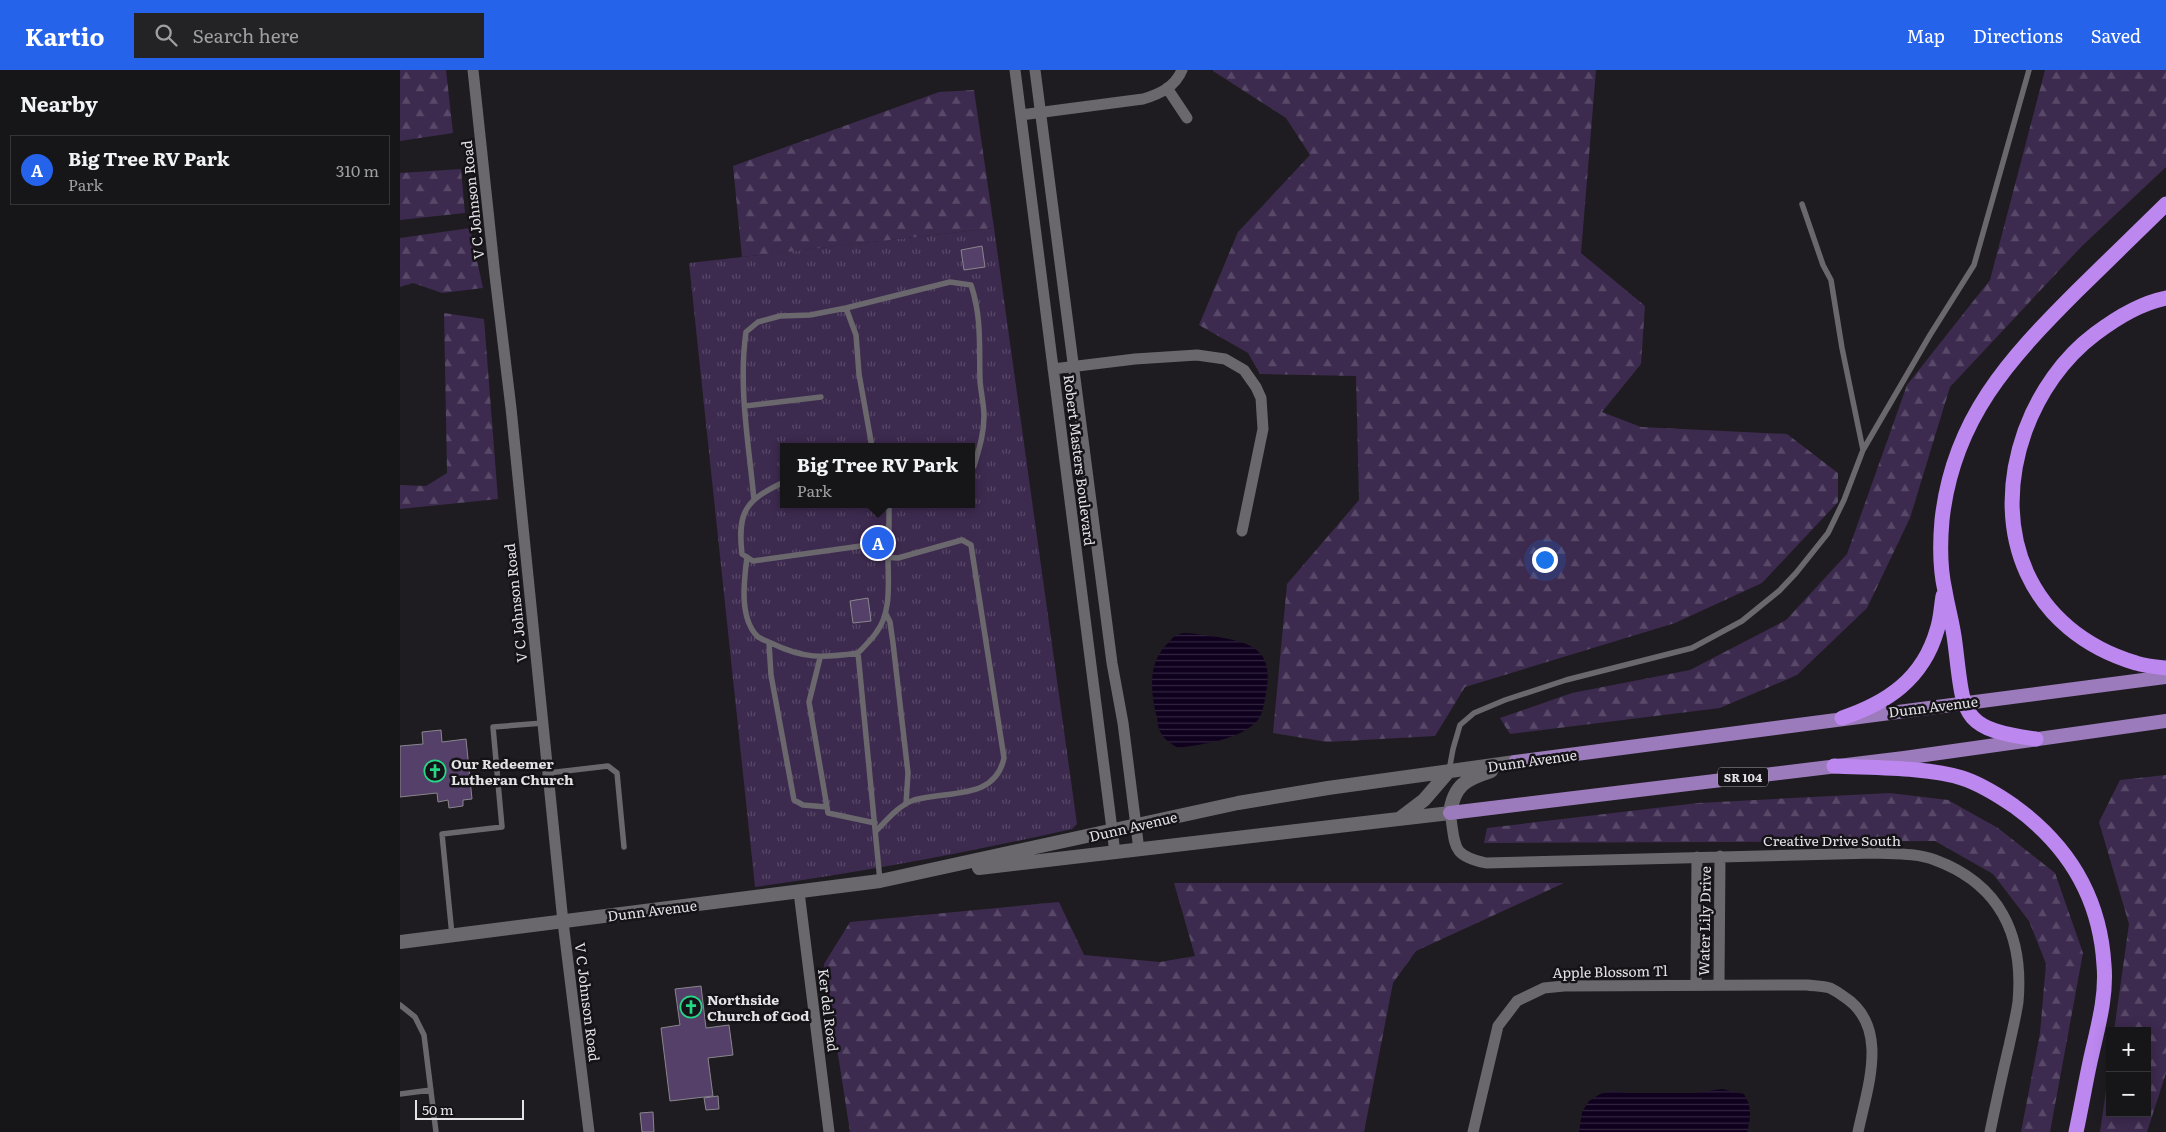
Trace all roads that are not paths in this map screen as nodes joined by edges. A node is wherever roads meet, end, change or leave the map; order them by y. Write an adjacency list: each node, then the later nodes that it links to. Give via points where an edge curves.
1 (473, 70): 37 (street, V C Johnson Road)
2 (1015, 70): 8 (street, Robert Masters Boulevard)
3 (1035, 70): 7 (street, Robert Masters Boulevard)
4 (1182, 70): 6 (street)
5 (2029, 70): 19 (lane, via 1974,265)
6 (1167, 88): 7 (street, via 1162,94 1143,100); 9 (street)
7 (1040, 112): 8 (street); 14 (street, Robert Masters Boulevard)
8 (1021, 114): 15 (street, Robert Masters Boulevard)
9 (1187, 118)
10 (1802, 204): 19 (lane, via 1831,280)
11 (2166, 204): 27 (highway, via 2045,323 2005,367 1979,406 1962,439 1951,472 1942,520)
12 (2166, 298): 32 (highway, via 2108,324 2060,368 2032,412 2020,446 2012,481 2012,516 2023,567 2054,614 2082,638 2106,651 2137,664)
13 (846, 308): 17 (lane, via 810,315 780,316 758,322 746,332 743,353); 18 (lane, via 856,335); 20 (lane, via 950,282 971,285 977,303 984,416 982,442)
14 (1073, 366): 15 (street); 24 (street, via 1197,355 1225,359 1244,370 1261,398 1263,429); 48 (street, Robert Masters Boulevard)
15 (1053, 369): 50 (street, Robert Masters Boulevard)
16 (821, 397): 17 (lane)
17 (745, 406): 22 (lane)
18 (871, 443)
19 (1863, 450): 41 (lane, via 1828,533 1796,573 1760,607 1723,633 1692,648 1566,680 1474,713 1460,725)
20 (975, 463)
21 (780, 484): 22 (lane, via 762,492)
22 (754, 500): 25 (lane, via 747,507 740,531 742,554)
23 (889, 508): 26 (lane)
24 (1242, 531)
25 (747, 557): 26 (lane, via 753,561 861,546 874,548); 29 (lane, via 743,586 746,615 757,637)
26 (886, 558): 28 (lane); 43 (lane, via 898,558 962,540 971,544 1004,758 998,775 982,786 965,793 928,797)
27 (1944, 589): 34 (highway, via 1953,626); 35 (highway, via 1938,630 1919,668 1889,697 1869,709)
28 (886, 614): 30 (lane, via 877,632); 43 (lane, via 893,643 908,773)
29 (769, 642): 31 (lane, via 786,650); 44 (lane, via 771,675 794,800 803,805)
30 (858, 653): 31 (lane); 47 (lane)
31 (820, 658): 44 (lane, via 809,702)
32 (2166, 668)
33 (2166, 677): 34 (main road, Dunn Avenue / SR 104)
34 (1962, 702): 35 (main road, Dunn Avenue / SR 104); 38 (highway, via 1969,716 1989,729)
35 (1842, 718): 39 (main road, Dunn Avenue / SR 104)
36 (2166, 721): 38 (main road, Dunn Avenue / SR 104)
37 (543, 723): 42 (street, V C Johnson Road); 60 (lane, via 493,728 502,826 442,834)
38 (2036, 739): 40 (main road, Dunn Avenue / SR 104)
39 (1515, 762): 41 (main road, Dunn Avenue / SR 104); 45 (main road, via 1473,777 1459,787 1452,798)
40 (1834, 766): 45 (main road, Dunn Avenue / SR 104); 73 (highway, via 1961,777 1993,791 2036,822 2071,863 2087,891 2099,926 2104,965 2104,997)
41 (1449, 770): 46 (main road, via 1424,800); 48 (main road, Dunn Avenue / SR 104, via 1238,803)
42 (548, 772): 51 (lane, via 613,768); 59 (street, V C Johnson Road)
43 (906, 804): 49 (lane)
44 (827, 807): 47 (lane, via 828,813)
45 (1450, 813): 46 (main road, Dunn Avenue / SR 104); 55 (street, Creative Drive South, via 1459,852 1466,858 1486,863)
46 (1399, 819): 52 (main road, Dunn Avenue / SR 104)
47 (875, 823): 49 (lane)
48 (1136, 826): 50 (main road, Dunn Avenue / SR 104); 52 (street, Robert Masters Boulevard)
49 (876, 831): 57 (lane)
50 (1112, 831): 53 (street, Robert Masters Boulevard); 56 (main road, Dunn Avenue / SR 104)
51 (624, 847)
52 (1139, 850): 53 (main road, Dunn Avenue / SR 104)
53 (1115, 853): 56 (main road, Dunn Avenue / SR 104)
54 (1720, 856): 55 (street, Creative Drive South); 63 (street, Water Lily Drive); 72 (street, Creative Drive South, via 1910,855 1950,867 1985,891 2008,923 2015,944 2019,979 2018,1004)
55 (1697, 857): 62 (street, Water Lily Drive)
56 (904, 877): 57 (main road, Dunn Avenue / SR 104)
57 (880, 881): 58 (main road, Dunn Avenue / SR 104)
58 (799, 892): 59 (main road, Dunn Avenue / SR 104); 69 (street, Ker del Road)
59 (563, 922): 60 (main road, Dunn Avenue / SR 104); 68 (street, V C Johnson Road)
60 (452, 935): 61 (main road, Dunn Avenue / SR 104)
61 (400, 942)
62 (1696, 985): 63 (street, Apple Blossom Tl); 70 (street, Apple Blossom Tl, via 1564,986 1544,988 1517,1001 1498,1026)
63 (1718, 985): 71 (street, Apple Blossom Tl, via 1831,988 1854,1003 1873,1042 1872,1064)
64 (400, 1005): 65 (lane, via 415,1017 424,1035)
65 (431, 1090): 66 (lane); 67 (lane)
66 (400, 1094)
67 (436, 1132)
68 (589, 1132)
69 (829, 1132)
70 (1473, 1132)
71 (1858, 1132)
72 (1990, 1132)
73 (2076, 1132)

